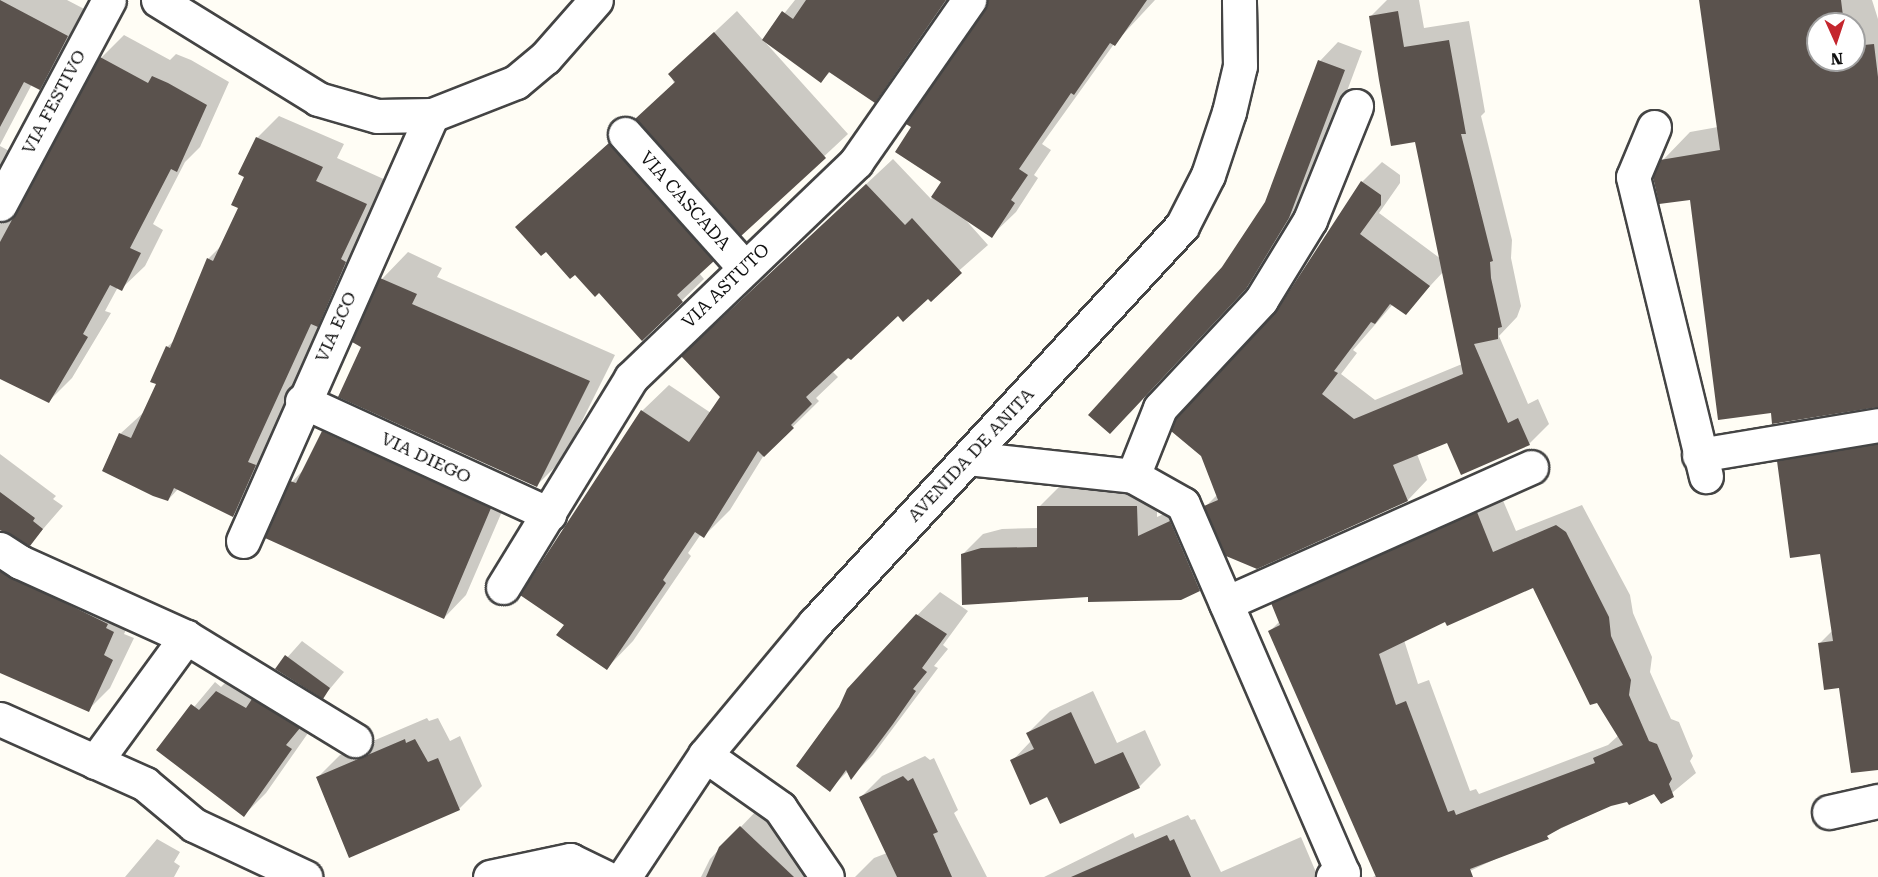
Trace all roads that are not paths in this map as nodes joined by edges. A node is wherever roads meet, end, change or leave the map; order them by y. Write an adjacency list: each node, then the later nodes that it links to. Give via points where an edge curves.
1 (109, 0): 10 (street, VIA FESTIVO)
2 (158, 0): 7 (street, via 318,99 377,116)
3 (596, 0): 7 (street, via 545,58 516,82)
4 (969, 0): 12 (street, VIA ASTUTO, via 856,162)
5 (1239, 0): 15 (street, AVENIDA DE ANITA, via 1240,66 1230,112 1208,175 1182,226)
6 (1356, 106): 17 (street, via 1310,220 1261,300 1160,408)
7 (432, 115): 13 (street, VIA ECO)
8 (1654, 128): 14 (street, via 1633,177 1702,466)
9 (625, 134): 12 (street, VIA CASCADA)
10 (11, 158): 11 (street, VIA FESTIVO)
11 (0, 204)
12 (745, 268): 18 (street, VIA ASTUTO, via 631,378)
13 (302, 401): 18 (street, VIA DIEGO); 19 (street, VIA ECO)
14 (1878, 425)
15 (968, 458): 17 (street); 26 (street, AVENIDA DE ANITA, via 815,623)
16 (1531, 467): 22 (street)
17 (1133, 476): 22 (street, via 1183,504)
18 (549, 514): 21 (street, VIA ASTUTO)
19 (243, 541)
20 (0, 549): 23 (street, via 20,562)
21 (503, 587)
22 (1226, 603): 35 (street, via 1343,873)
23 (186, 637): 25 (street); 27 (street)
24 (0, 719): 27 (street)
25 (356, 740)
26 (705, 755): 33 (street, AVENIDA DE ANITA); 34 (street, via 780,808)
27 (94, 762): 30 (street, via 145,784 195,825)
28 (1878, 801): 29 (street)
29 (1829, 812)
30 (305, 877)
31 (490, 877): 32 (street, via 570,860)
32 (605, 877)
33 (624, 877)
34 (827, 877)
35 (1333, 877)

